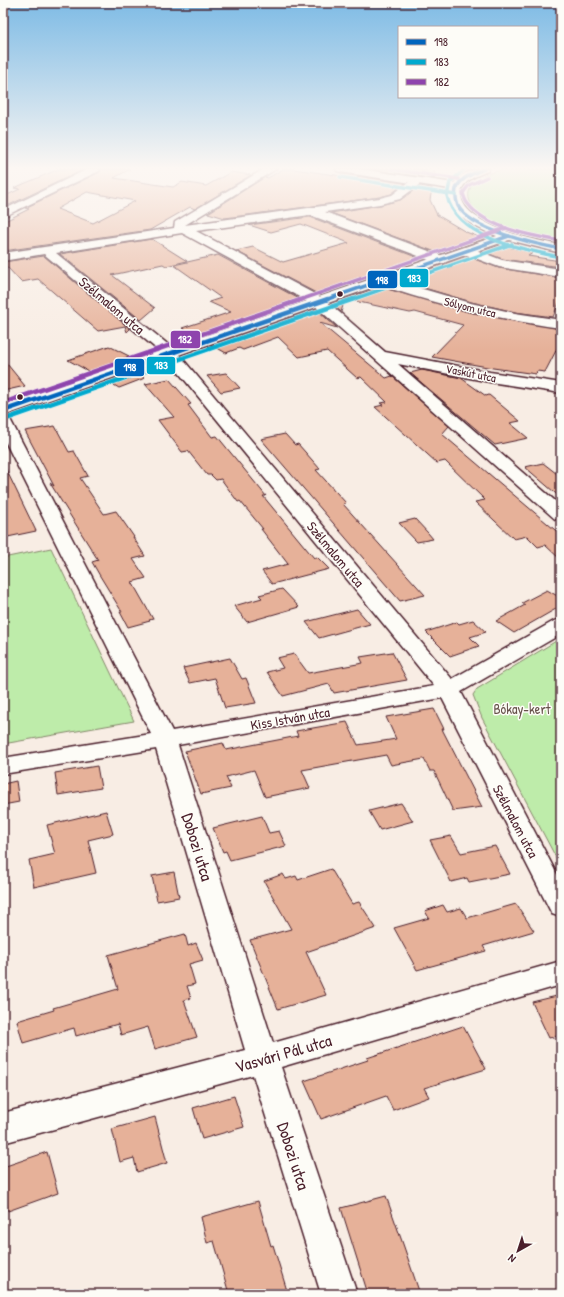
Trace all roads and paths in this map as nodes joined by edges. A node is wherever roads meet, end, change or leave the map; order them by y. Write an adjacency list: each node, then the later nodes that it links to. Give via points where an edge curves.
1 (181, 230): 2 (street); 7 (street); 13 (street)
2 (184, 230)
3 (360, 230): 10 (street)
4 (494, 230): 5 (main road)
5 (509, 236): 6 (main road); 8 (main road)
6 (561, 249)
7 (47, 251): 9 (street); 15 (street, Szélmalom utca)
8 (468, 251): 10 (main road); 11 (street, via 499,263)
9 (3, 258)
10 (441, 260): 12 (main road)
11 (561, 273)
12 (382, 281): 13 (main road); 14 (street, Sólyom utca, via 488,313)
13 (319, 302): 15 (main road); 16 (street)
14 (561, 324)
15 (171, 354): 18 (main road); 22 (street, Szélmalom utca)
16 (380, 356): 17 (street, Vaskút utca); 20 (street)
17 (561, 388)
18 (3, 411)
19 (3, 421): 23 (street, Dobozi utca)
20 (561, 515)
21 (561, 625): 22 (street, Kiss István utca)
22 (449, 690): 23 (street, Kiss István utca); 25 (street, Szélmalom utca)
23 (165, 740): 24 (street, Kiss István utca); 27 (street, Dobozi utca)
24 (3, 766)
25 (561, 907)
26 (561, 972): 27 (street, Vasvári Pál utca)
27 (263, 1059): 28 (street, Vasvári Pál utca); 29 (street, Dobozi utca)
28 (3, 1128)
29 (339, 1294)

